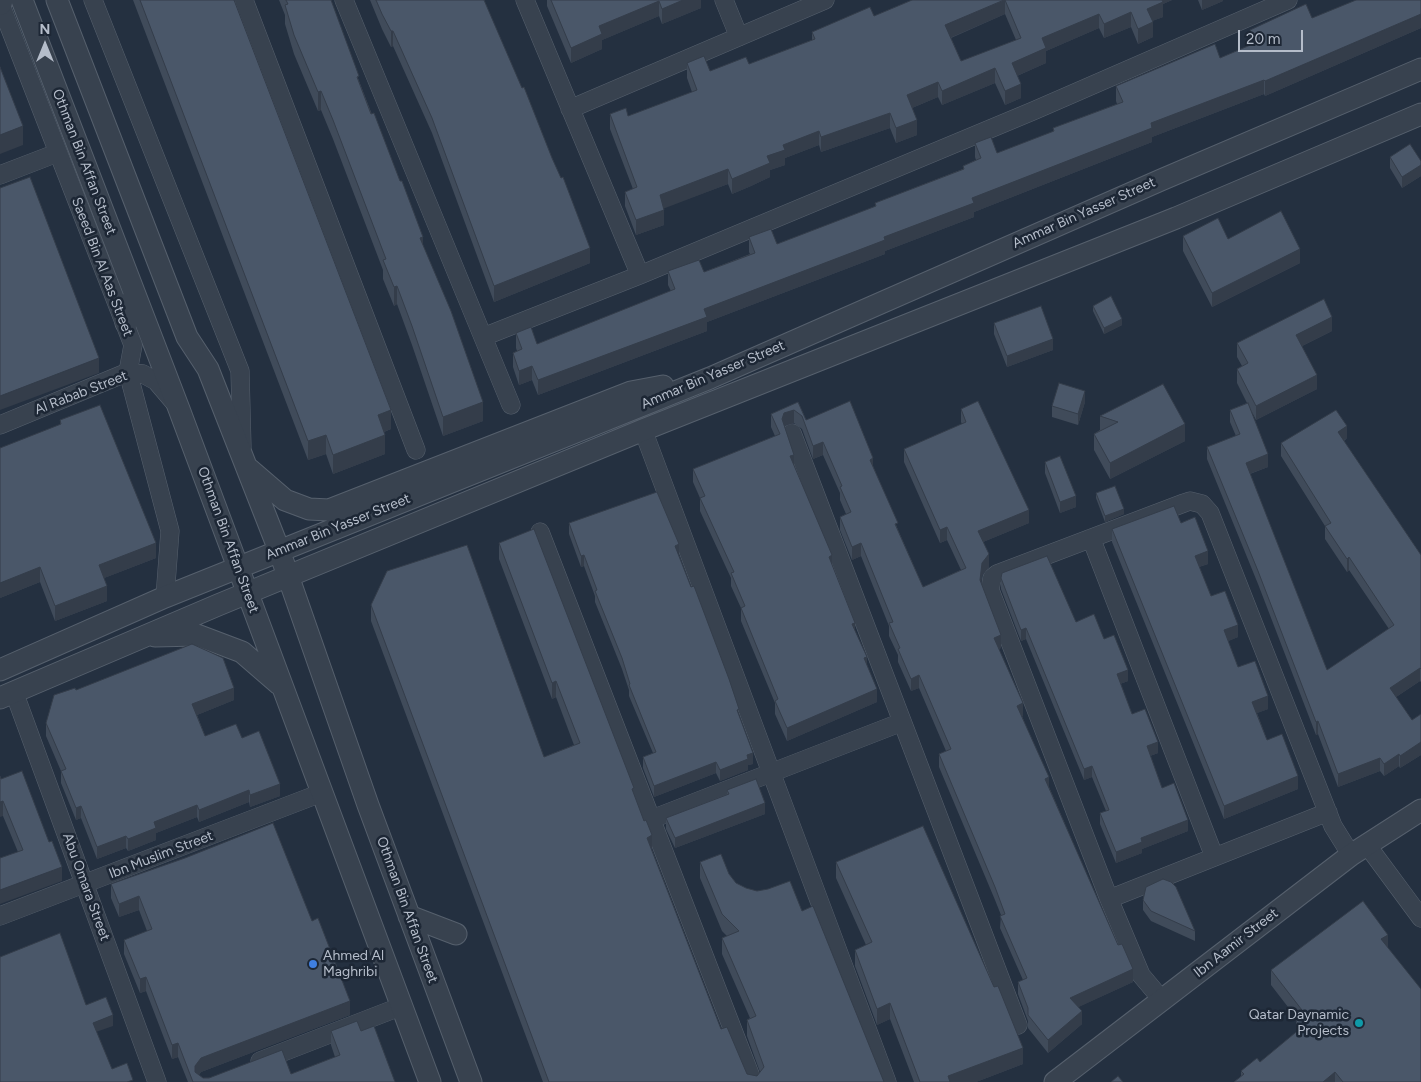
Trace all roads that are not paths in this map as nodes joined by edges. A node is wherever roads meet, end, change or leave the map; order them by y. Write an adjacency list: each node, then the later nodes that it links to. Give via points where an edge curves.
1 (2, 0): 11 (street)
2 (22, 0): 19 (street, Othman Bin Affan Street)
3 (56, 0): 30 (street, Othman Bin Affan Street, via 187,337 208,369)
4 (93, 0): 30 (street, Othman Bin Affan Street, via 240,371)
5 (244, 0): 29 (street)
6 (344, 0): 21 (street)
7 (525, 0): 14 (street)
8 (724, 0): 12 (street)
9 (825, 0): 12 (street)
10 (1288, 0): 18 (street, via 1033,111)
11 (0, 4): 16 (street, Saeed Bin Al Aas Street)
12 (739, 37): 14 (street)
13 (1421, 69): 23 (street, Ammar Bin Yasser Street)
14 (570, 109): 18 (street)
15 (1421, 114): 27 (street, Ammar Bin Yasser Street, via 1176,218)
16 (57, 154): 17 (street); 20 (street, Saeed Bin Al Aas Street)
17 (0, 175)
18 (640, 275): 21 (street)
19 (134, 295): 20 (street); 25 (street, Othman Bin Affan Street)
20 (126, 323): 22 (street, Saeed Bin Al Aas Street, via 133,353)
21 (483, 337): 24 (street)
22 (128, 372): 25 (street, Al Rabab Street, via 143,374 156,381); 26 (street, Al Rabab Street); 37 (street, Saeed Bin Al Aas Street, via 170,531)
23 (710, 378): 30 (street, via 631,392 329,510 309,509 285,500); 33 (street, Ammar Bin Yasser Street)
24 (511, 405)
25 (179, 409): 34 (street, Othman Bin Affan Street)
26 (0, 425)
27 (643, 430): 35 (street, Ammar Bin Yasser Street); 43 (street)
28 (792, 433): 42 (street)
29 (416, 450)
30 (244, 460): 33 (street, Othman Bin Affan Street)
31 (540, 532): 47 (street)
32 (1091, 538): 46 (street, via 1190,501 1207,508); 49 (street); 51 (street, via 997,574 990,590)
33 (278, 550): 34 (street, Ammar Bin Yasser Street); 35 (street, Othman Bin Affan Street)
34 (238, 568): 36 (street, Othman Bin Affan Street); 37 (street, Ammar Bin Yasser Street)
35 (288, 576): 36 (street, Ammar Bin Yasser Street); 53 (street, Othman Bin Affan Street)
36 (246, 593): 38 (street, Ammar Bin Yasser Street); 40 (street, Othman Bin Affan Street)
37 (165, 597): 39 (street, Ammar Bin Yasser Street)
38 (142, 636): 40 (street, via 197,635 242,652); 41 (street, Ammar Bin Yasser Street)
39 (2, 665)
40 (282, 686): 44 (street, Othman Bin Affan Street)
41 (7, 695): 50 (street, Abu Omara Street)
42 (902, 722): 43 (street); 58 (street)
43 (772, 774): 47 (street); 64 (street)
44 (322, 793): 50 (street, Ibn Muslim Street); 57 (street, Othman Bin Affan Street)
45 (1421, 810): 48 (street, Ibn Aamir Street)
46 (1328, 812): 48 (street, via 1333,826); 49 (street)
47 (652, 820): 63 (street)
48 (1359, 850): 54 (street); 56 (street, Ibn Aamir Street)
49 (1214, 856): 51 (street)
50 (84, 885): 52 (street, Ibn Muslim Street); 60 (street, Abu Omara Street)
51 (1109, 899): 56 (street, via 1141,975)
52 (0, 916)
53 (409, 916): 55 (street); 62 (street, Othman Bin Affan Street)
54 (1421, 918)
55 (456, 934)
56 (1162, 1000): 65 (street, Ibn Aamir Street)
57 (402, 1006): 59 (street); 61 (street, Othman Bin Affan Street)
58 (1018, 1025)
59 (241, 1068)
60 (157, 1082)
61 (430, 1082)
62 (471, 1082)
63 (753, 1082)
64 (887, 1082)
65 (1055, 1082)

